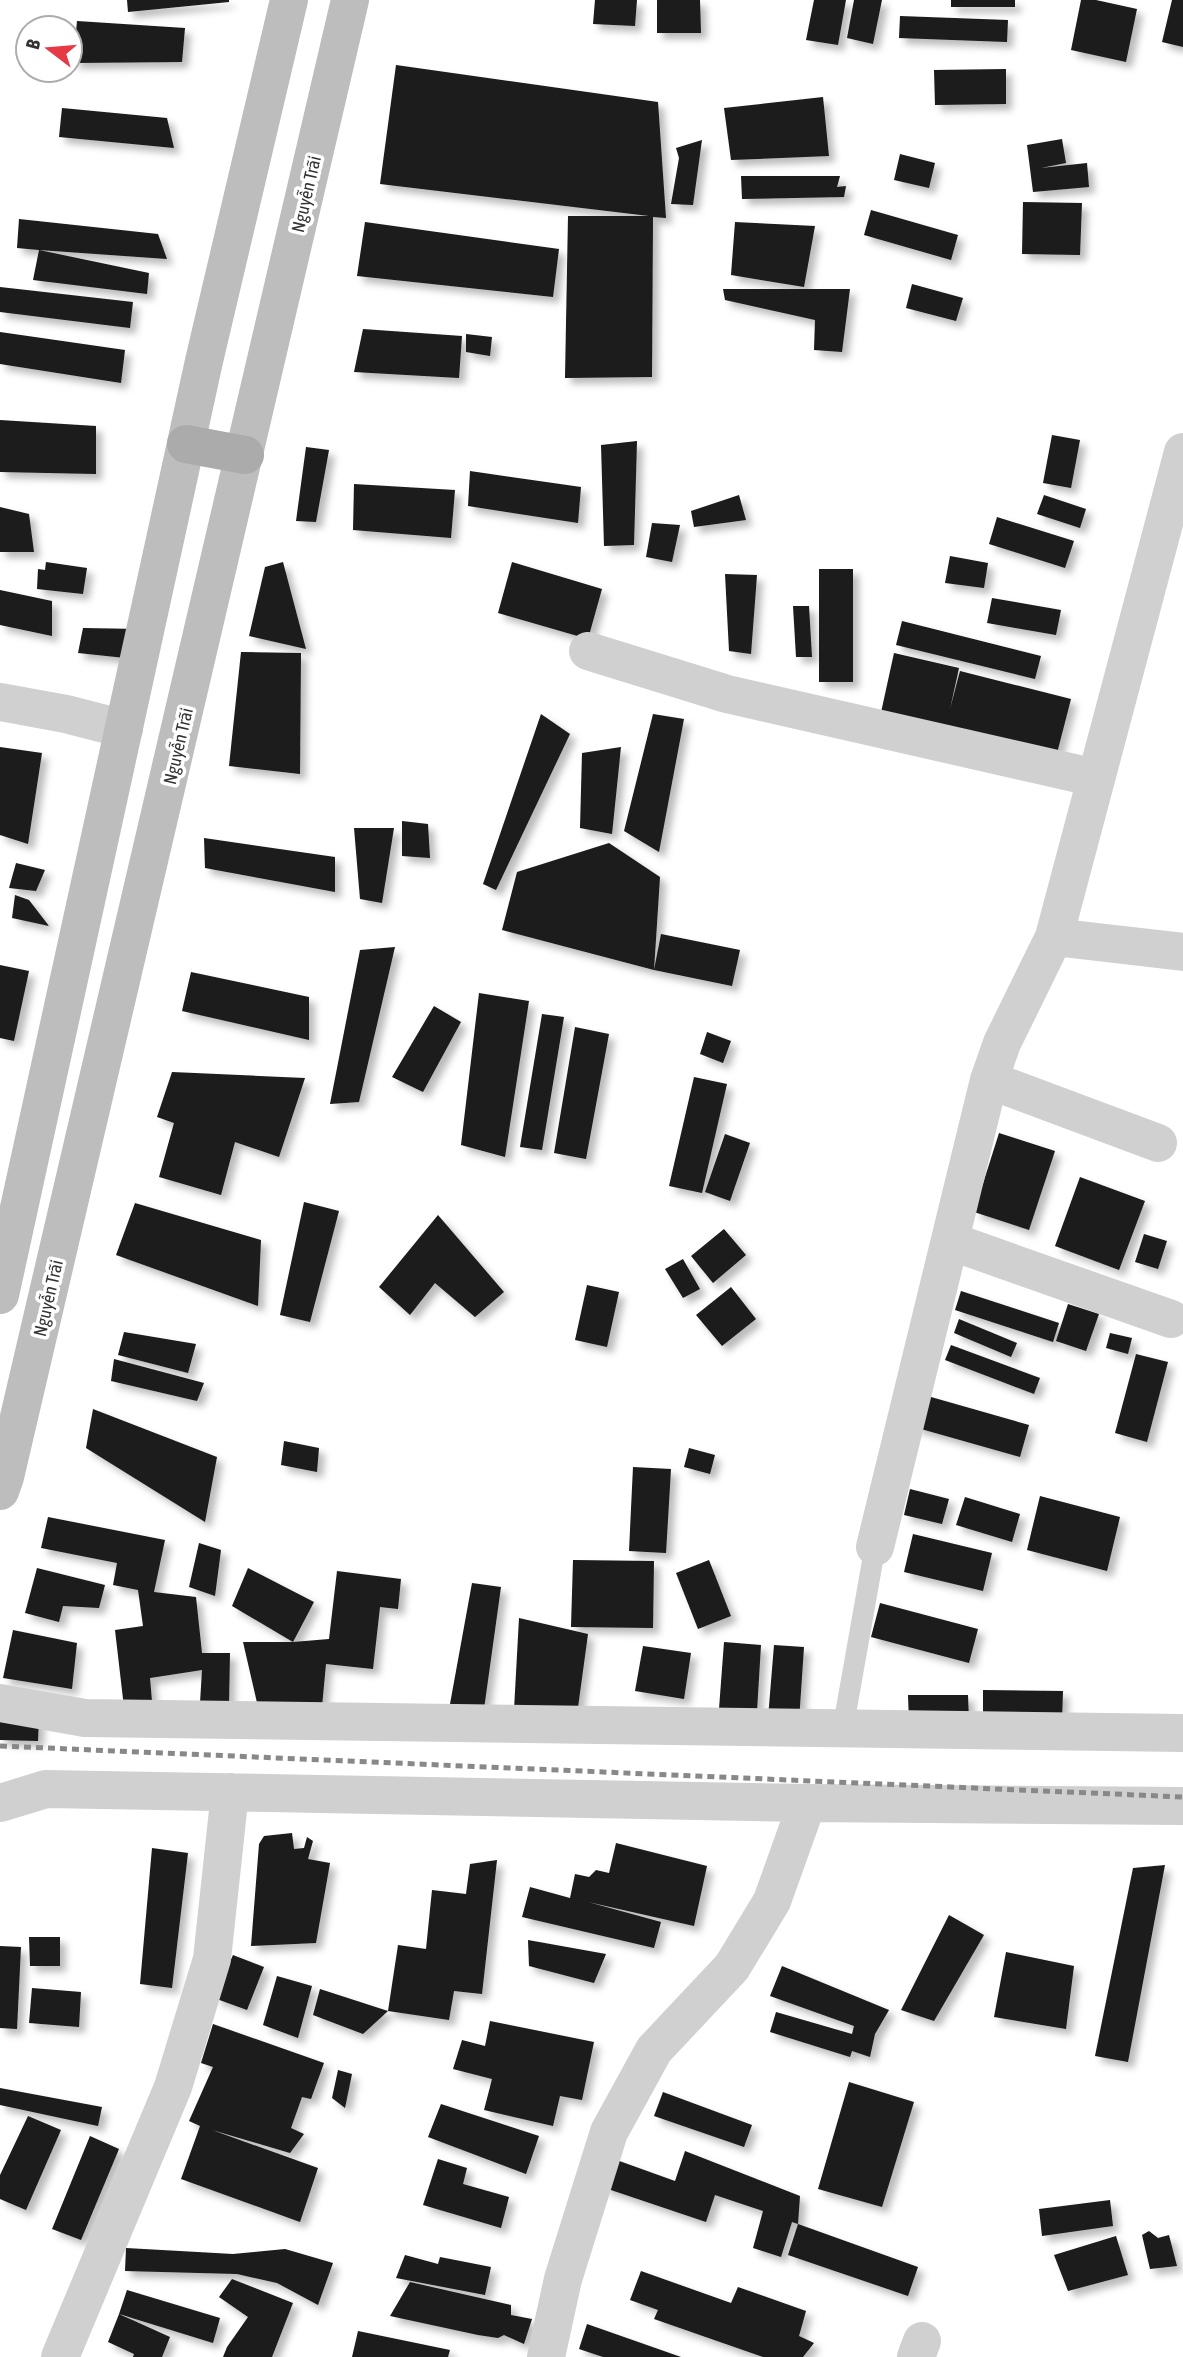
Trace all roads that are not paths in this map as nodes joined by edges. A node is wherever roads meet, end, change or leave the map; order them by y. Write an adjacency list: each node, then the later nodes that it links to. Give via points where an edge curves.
1 (289, 0): 3 (main road)
2 (350, 0): 5 (main road, Nguyễn Trãi)
3 (186, 444): 5 (main road); 8 (main road)
4 (1183, 452): 9 (street)
5 (245, 455): 17 (main road, Nguyễn Trãi)
6 (589, 651): 9 (street, via 727,694)
7 (0, 702): 8 (street)
8 (124, 729): 15 (main road)
9 (1096, 778): 10 (street)
10 (1054, 937): 11 (street); 12 (street)
11 (1183, 952)
12 (989, 1080): 13 (street); 14 (street)
13 (1158, 1143)
14 (950, 1241): 16 (street); 18 (street)
15 (0, 1295)
16 (1171, 1319)
17 (0, 1491)
18 (875, 1547): 20 (lane)
19 (0, 1703): 20 (street, via 85,1718)
20 (843, 1728): 21 (street)
21 (1183, 1733)
22 (230, 1792): 23 (street, via 46,1789); 24 (street); 26 (street, via 212,1959 173,2087)
23 (0, 1803)
24 (807, 1803): 25 (street); 27 (street, via 772,1900 732,1967 654,2050 609,2132 563,2279)
25 (1183, 1806)
26 (60, 2357)
27 (546, 2357)

